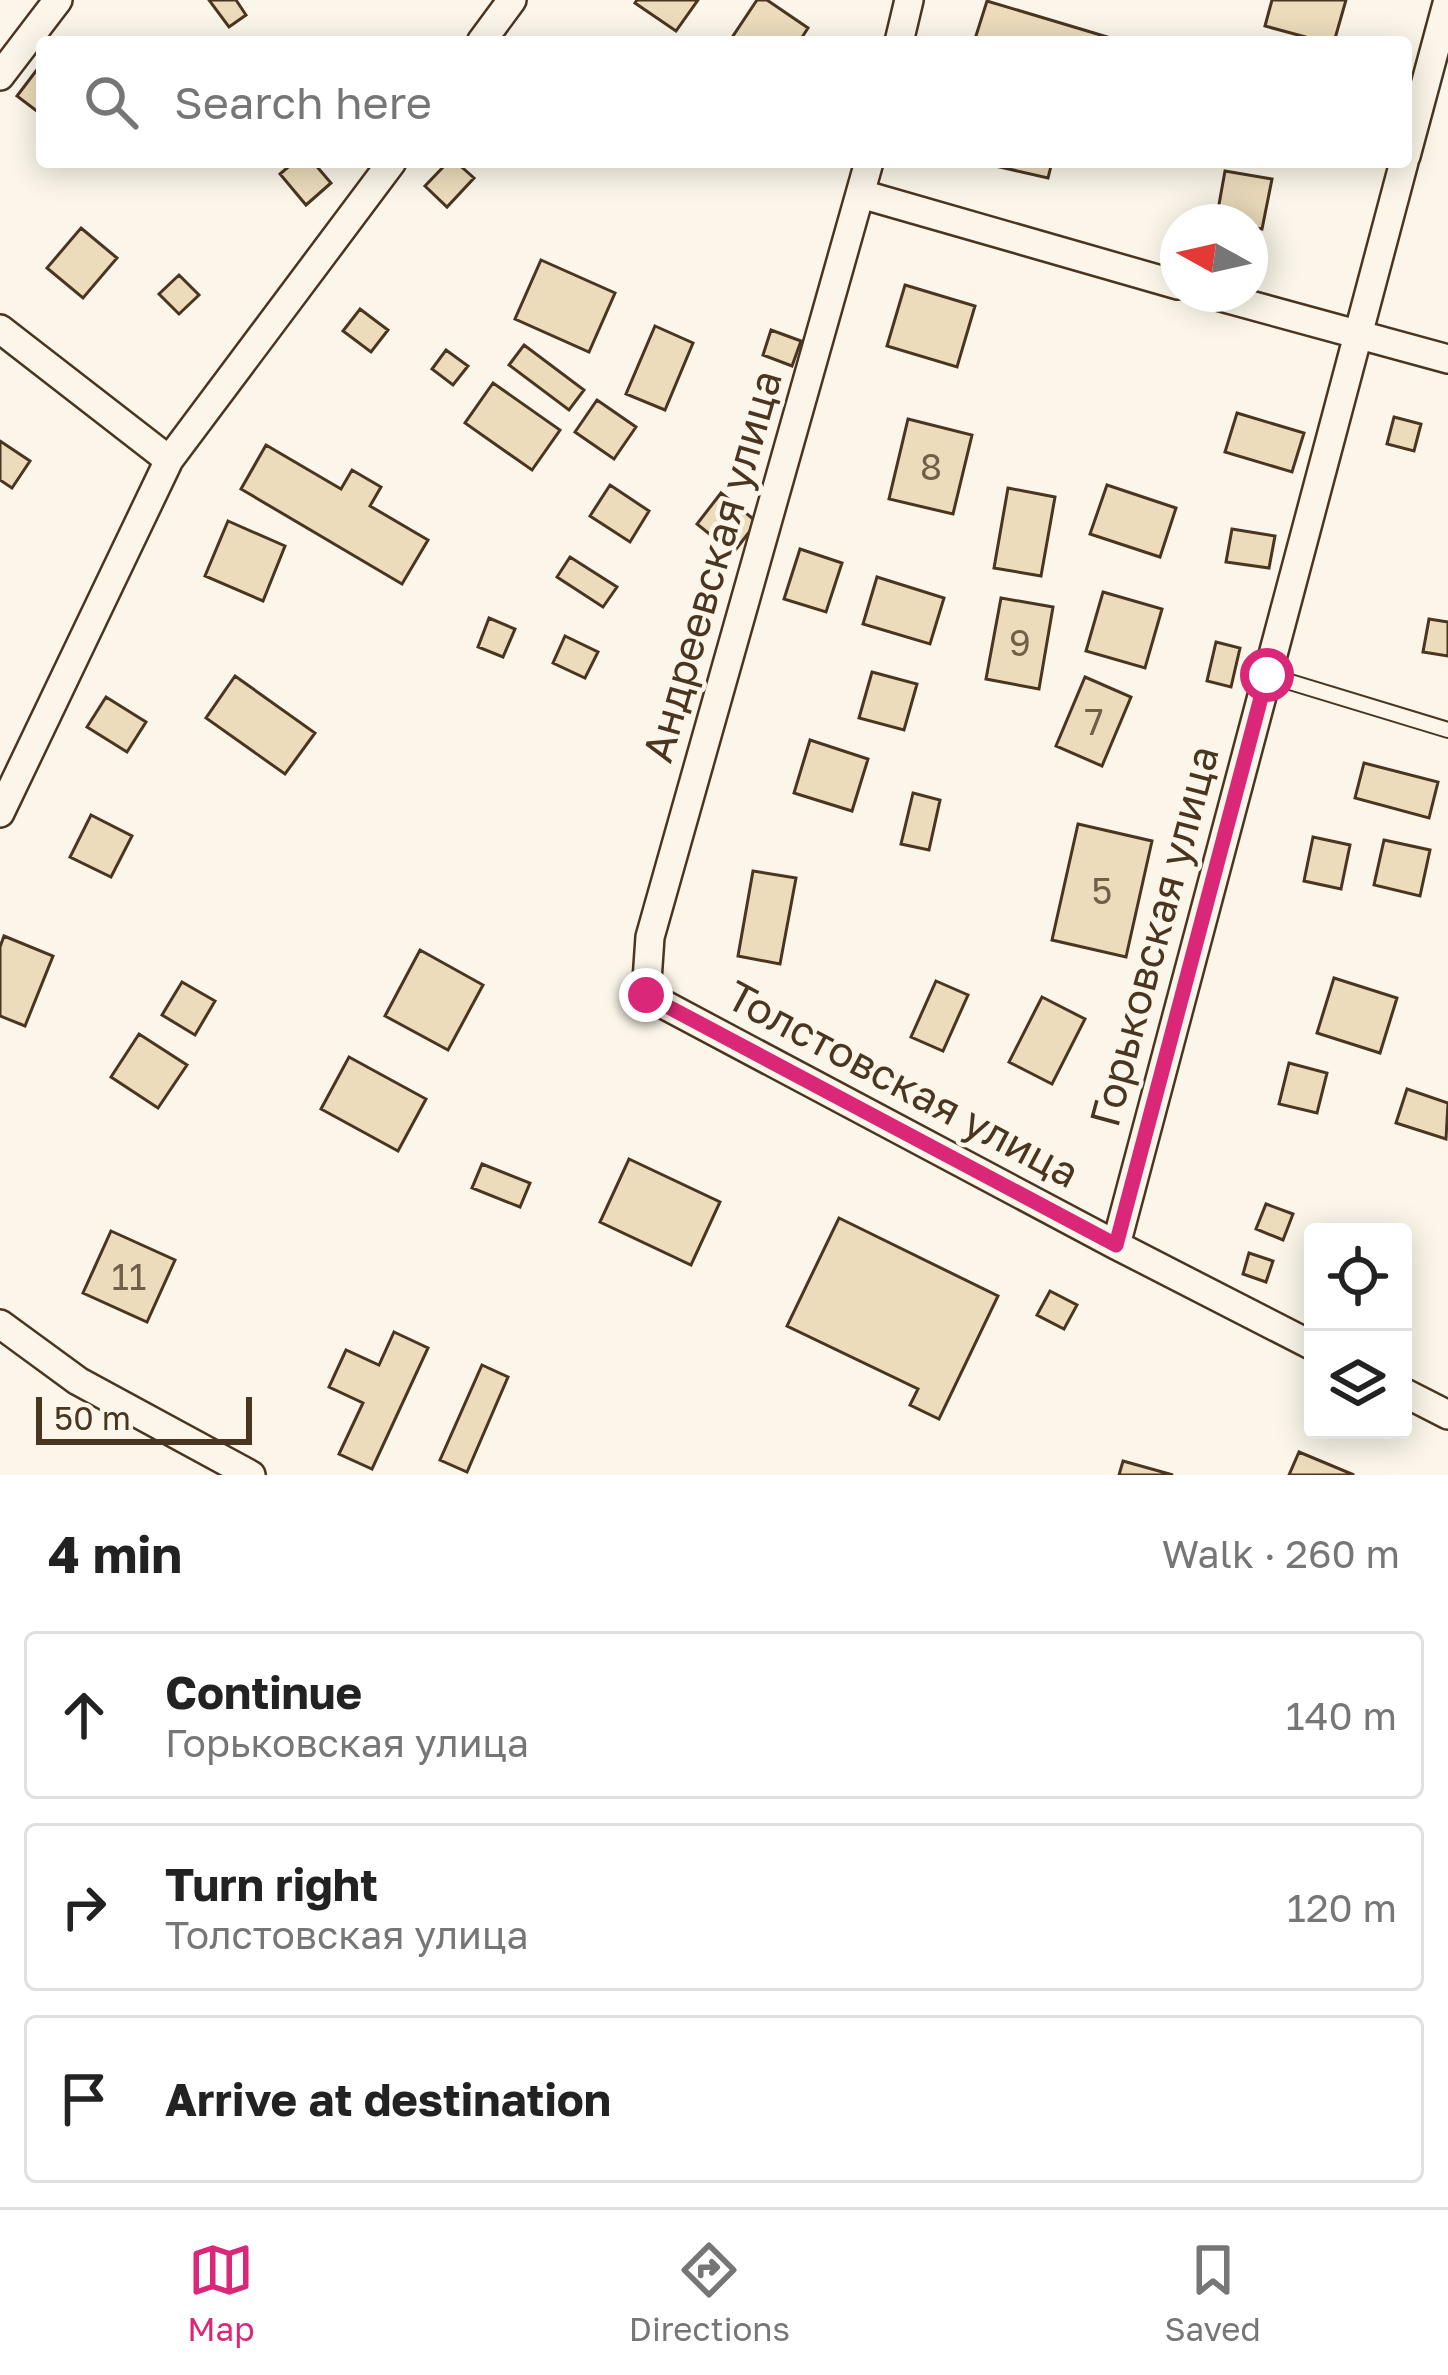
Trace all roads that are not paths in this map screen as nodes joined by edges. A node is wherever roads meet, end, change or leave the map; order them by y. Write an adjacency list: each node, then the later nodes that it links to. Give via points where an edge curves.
1 (58, 0): 7 (street)
2 (512, 0): 5 (street)
3 (909, 0): 6 (street)
4 (1448, 0): 8 (street, Горьковская улица)
5 (485, 36)
6 (900, 36)
7 (0, 76)
8 (1412, 133)
9 (388, 168): 18 (street)
10 (868, 168): 12 (street, Андреевская улица)
11 (1403, 168): 16 (street, Горьковская улица)
12 (861, 194): 13 (street); 22 (street, Андреевская улица, via 650,938)
13 (1160, 280)
14 (1268, 310): 16 (street)
15 (0, 329): 18 (street)
16 (1358, 336): 17 (street); 19 (street, Горьковская улица)
17 (1448, 359)
18 (170, 460): 21 (street)
19 (1267, 675): 20 (lane); 23 (street, Горьковская улица)
20 (1448, 730)
21 (0, 813)
22 (646, 995): 23 (street, Толстовская улица)
23 (1116, 1245): 25 (street, Толстовская улица)
24 (0, 1324): 28 (street, via 77,1381)
25 (1304, 1341)
26 (1412, 1397): 27 (street)
27 (1448, 1415)
28 (251, 1475)

